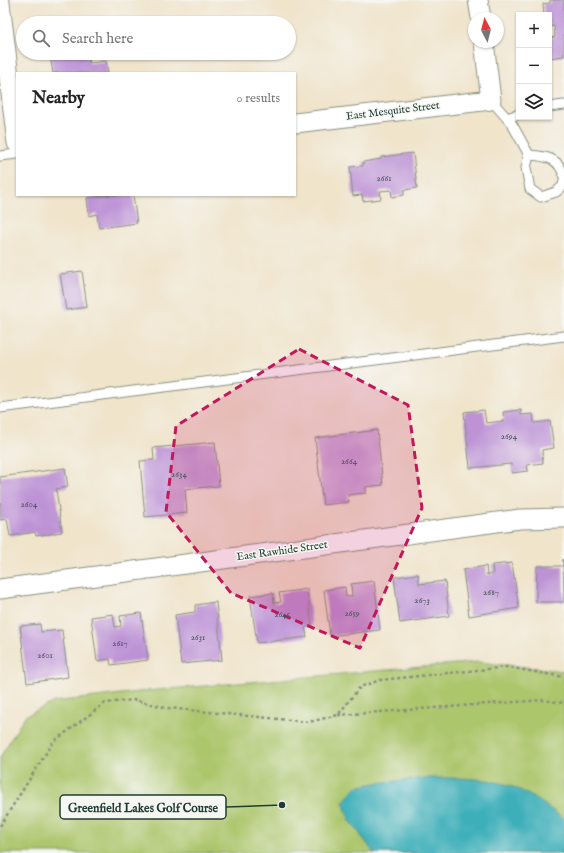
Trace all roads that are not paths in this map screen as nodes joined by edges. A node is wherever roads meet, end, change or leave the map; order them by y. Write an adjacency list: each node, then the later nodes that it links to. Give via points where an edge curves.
1 (478, 0): 3 (street)
2 (0, 3): 4 (street)
3 (480, 12)
4 (2, 32): 6 (street)
5 (485, 48): 7 (street)
6 (4, 76): 13 (street)
7 (491, 100): 11 (lane); 12 (street, East Mesquite Street)
8 (564, 104): 9 (lane)
9 (552, 106)
10 (516, 115): 11 (lane)
11 (507, 118): 15 (lane)
12 (296, 123)
13 (16, 138)
14 (16, 154): 16 (lane)
15 (529, 155): 17 (lane, via 552,159 559,163); 18 (lane, via 527,181 536,195 549,196 563,186)
16 (0, 156)
17 (563, 172)
18 (564, 180)
19 (564, 336): 20 (lane)
20 (0, 408)
21 (564, 518): 22 (street, East Rawhide Street, via 520,519)
22 (0, 589)

